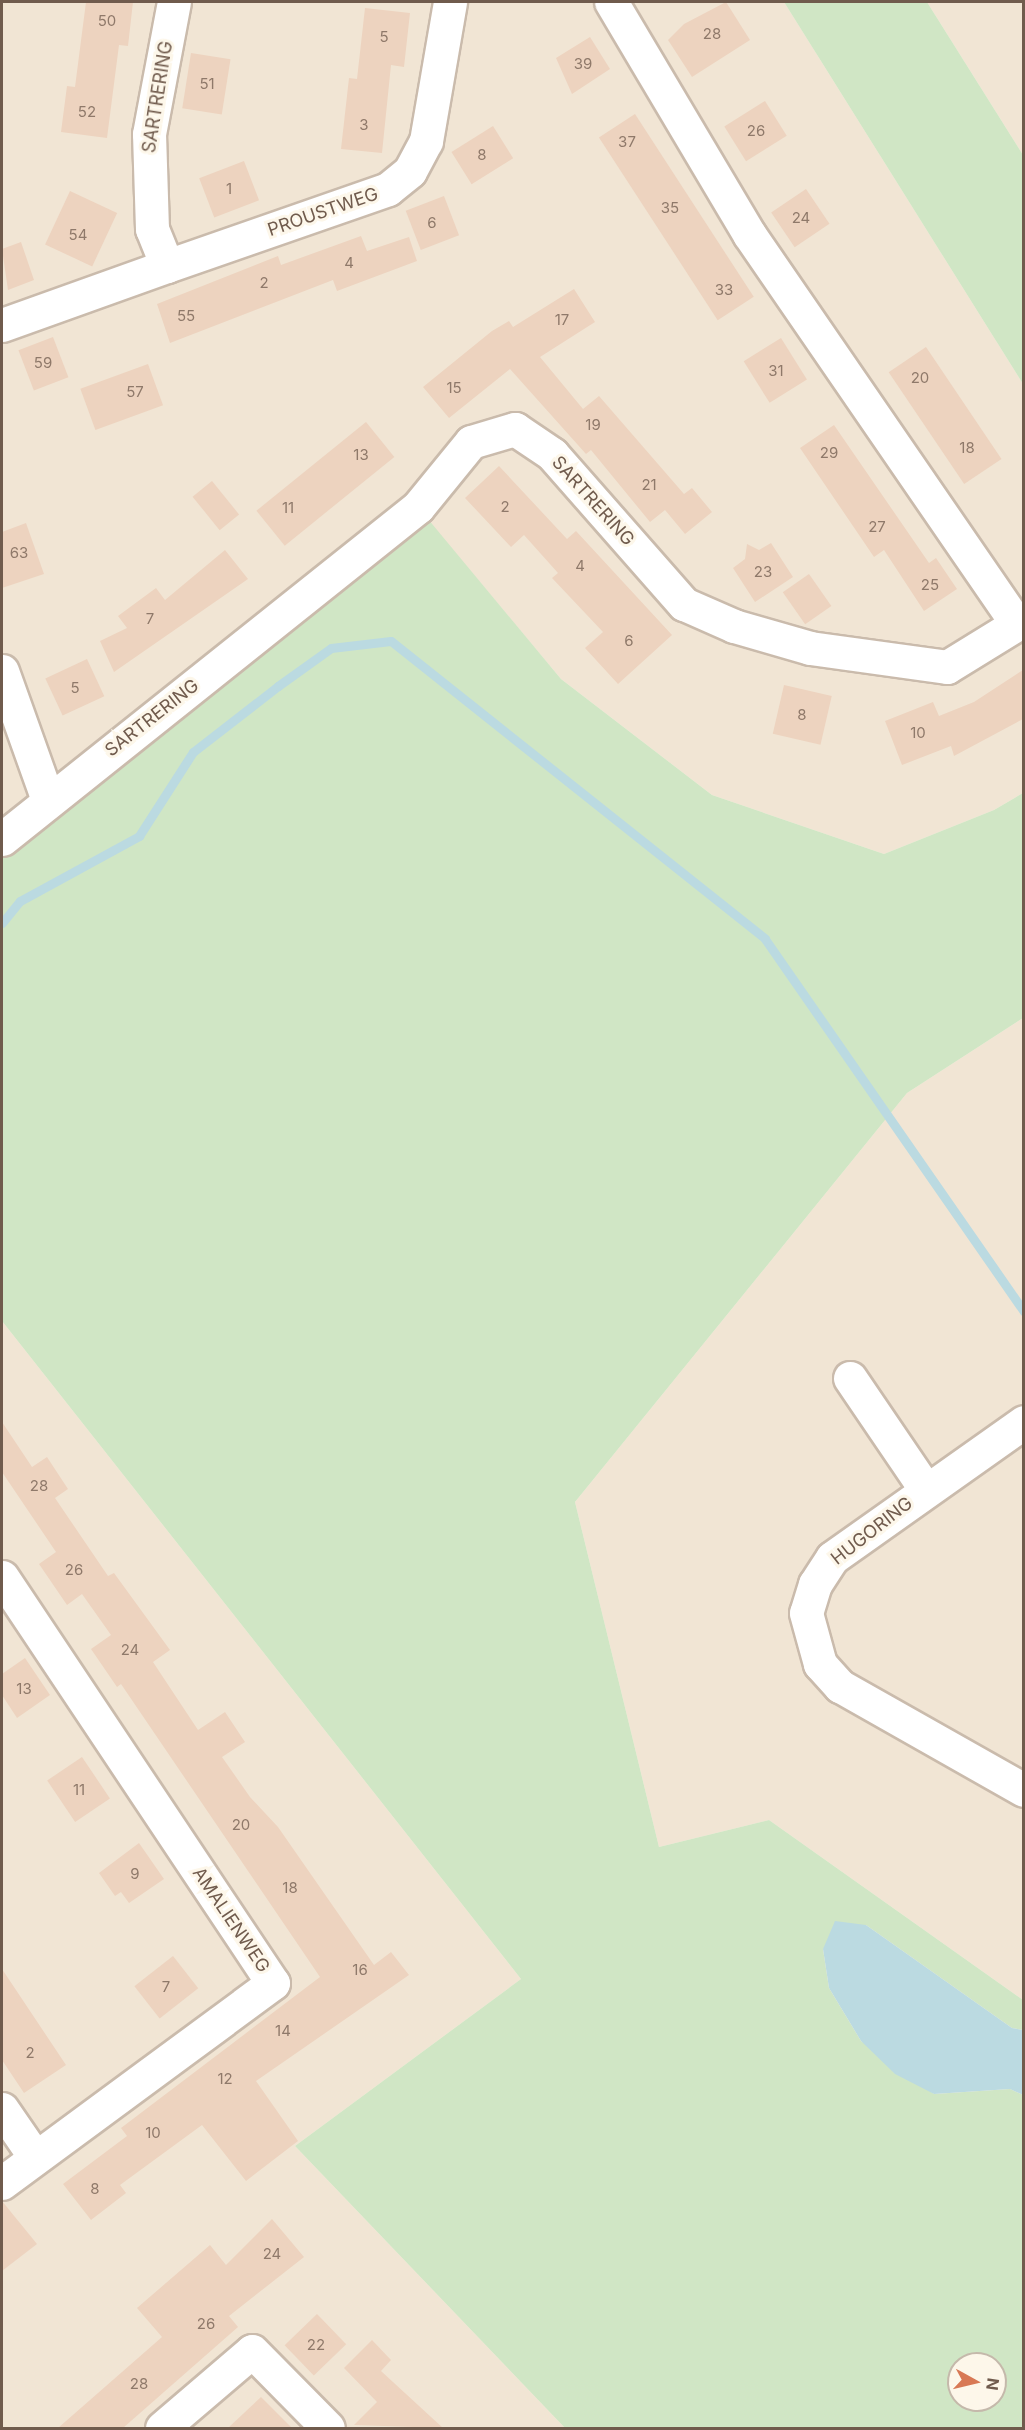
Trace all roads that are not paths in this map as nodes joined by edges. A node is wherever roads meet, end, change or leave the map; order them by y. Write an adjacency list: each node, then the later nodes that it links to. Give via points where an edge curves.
1 (174, 2): 4 (street, SARTRERING, via 149,134 152,229)
2 (450, 2): 4 (street, PROUSTWEG, via 426,141 410,171 388,189)
3 (611, 2): 6 (street, SARTRERING, via 749,234)
4 (167, 266): 5 (street)
5 (2, 325)
6 (1020, 621): 8 (street, SARTRERING, via 947,667 810,648 734,626 684,604 552,454 515,429 471,442 418,507)
7 (2, 671): 8 (street)
8 (48, 800): 9 (street, SARTRERING)
9 (2, 838)
10 (850, 1378): 12 (street)
11 (1023, 1422): 12 (street, HUGORING)
12 (926, 1490): 14 (street, HUGORING, via 832,1558 815,1584 806,1613 810,1639 820,1664 840,1686)
13 (2, 1577): 16 (street, AMALIENWEG, via 273,1983)
14 (1023, 1790)
15 (2, 2109): 16 (street)
16 (35, 2157): 17 (street, AMALIENWEG)
17 (2, 2183)
18 (162, 2428): 19 (street, via 252,2351)
19 (328, 2428)

